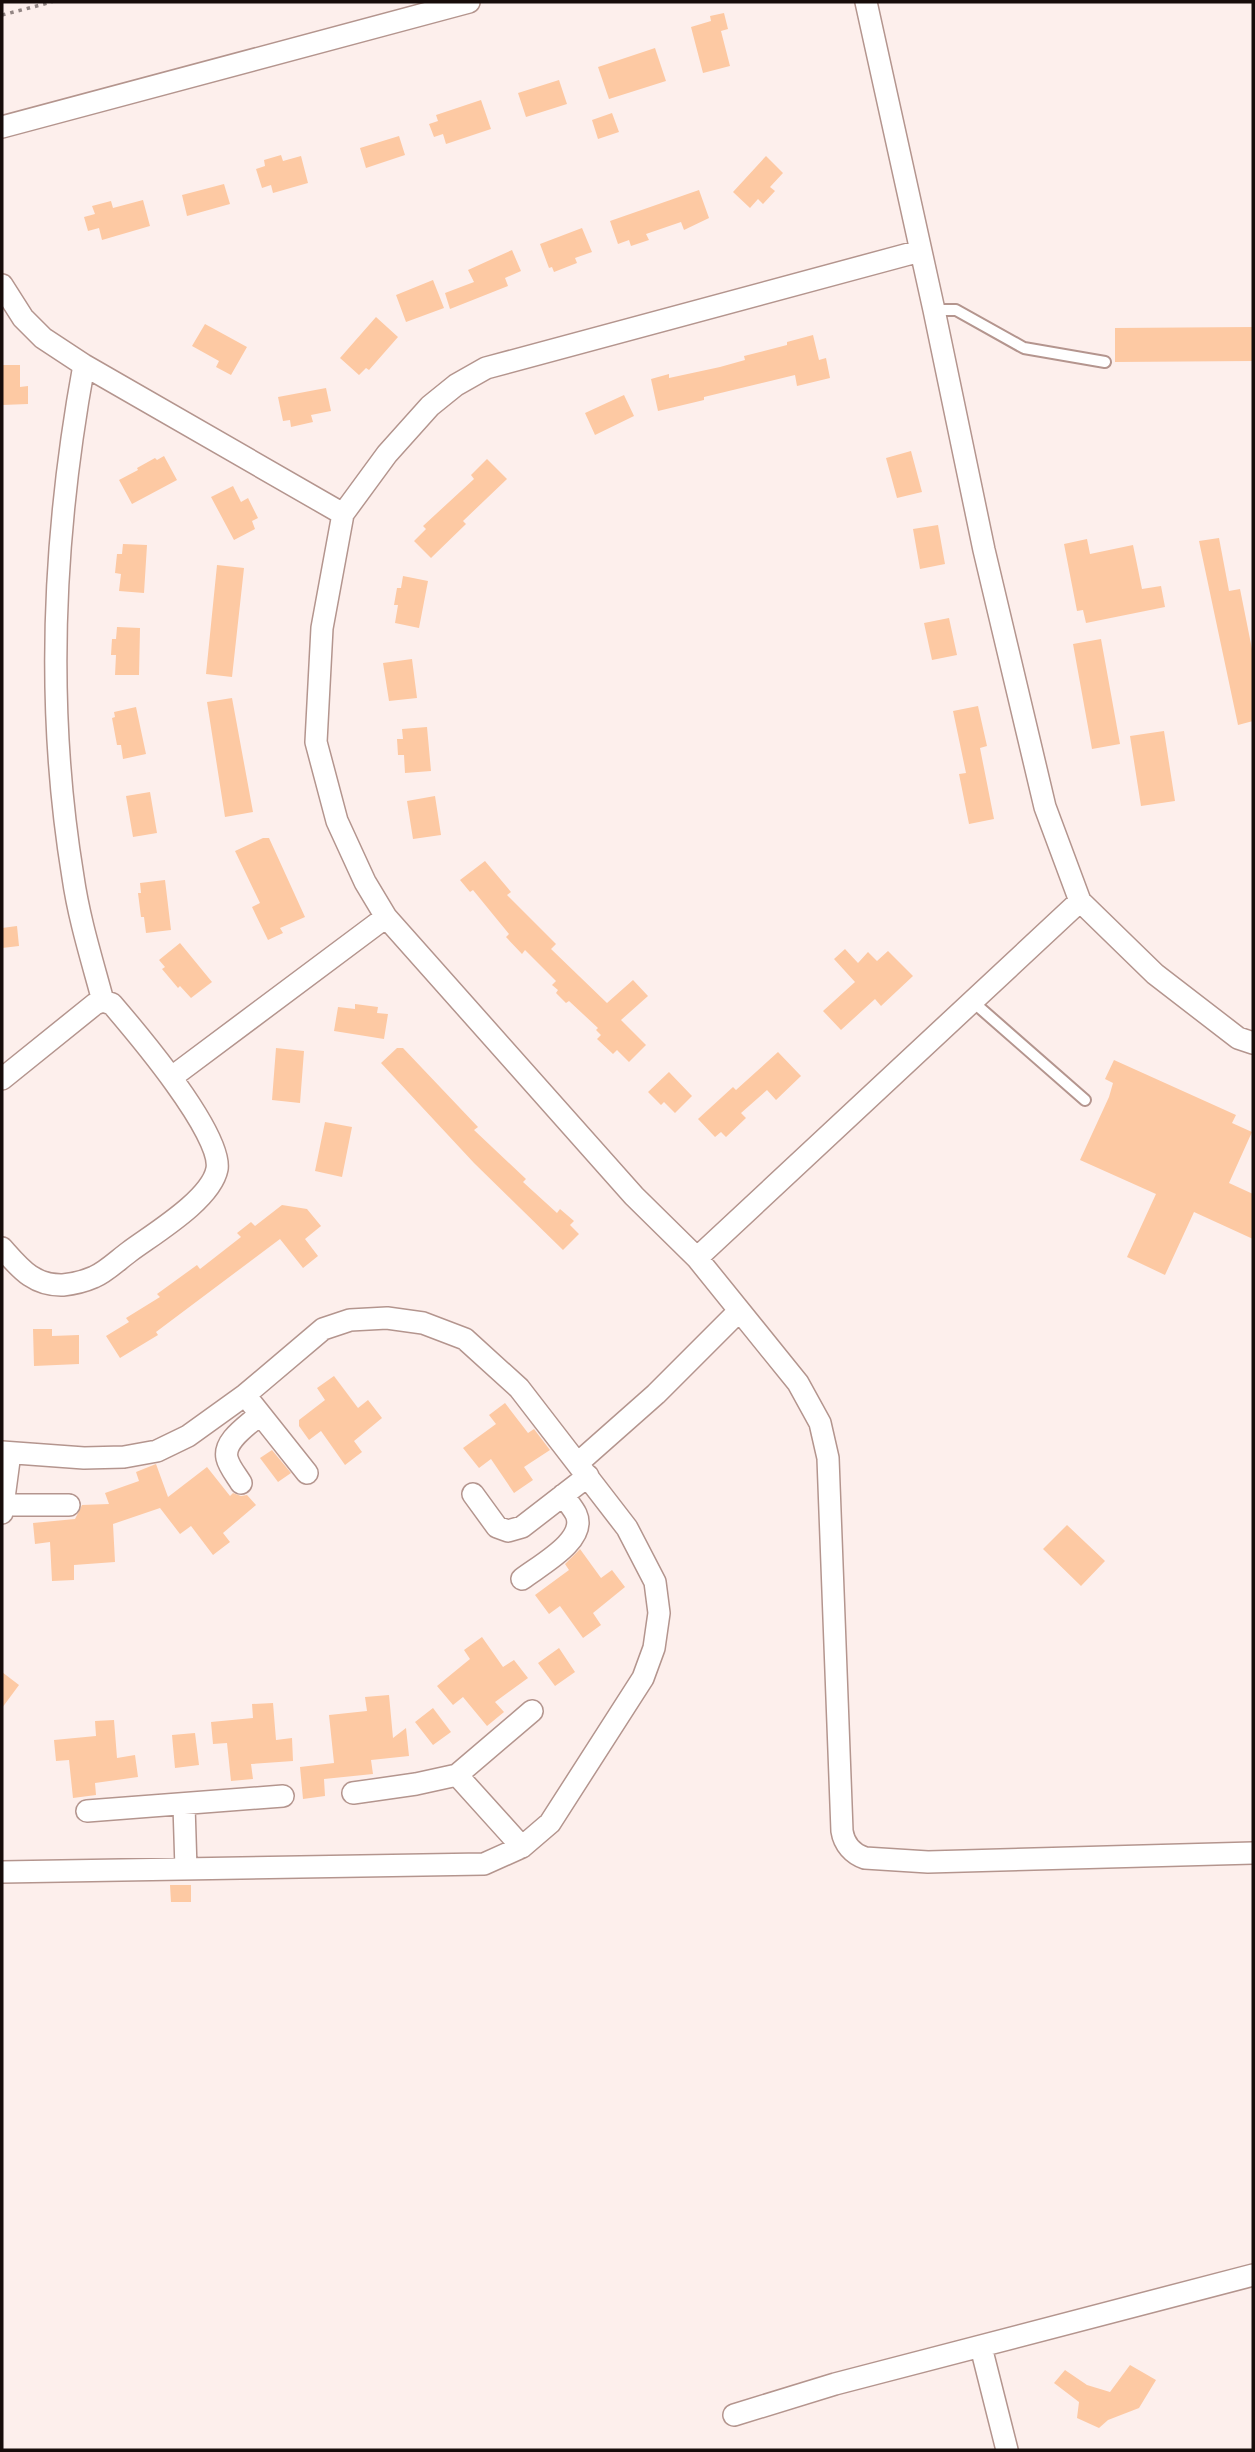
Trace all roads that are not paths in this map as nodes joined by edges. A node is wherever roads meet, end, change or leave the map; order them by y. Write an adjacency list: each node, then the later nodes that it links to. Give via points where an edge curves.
1 (470, 2): 3 (street)
2 (866, 2): 4 (street)
3 (2, 127)
4 (920, 251): 6 (street); 9 (street, via 486,368 430,406)
5 (2, 285): 8 (street, via 23,318 43,338)
6 (934, 310): 7 (lane, via 956,310 1024,348); 10 (street, via 984,550 1045,807)
7 (1105, 362)
8 (84, 365): 9 (street); 12 (street, via 65,492 55,632 56,704 73,878)
9 (343, 514): 11 (street, via 322,628 316,742 337,821)
10 (1080, 901): 13 (street); 14 (street, via 1155,974 1238,1038)
11 (386, 917): 15 (street); 19 (street, via 634,1196)
12 (103, 1001): 15 (street, via 112,1004); 16 (street)
13 (972, 1001): 17 (lane); 19 (street)
14 (1253, 1043)
15 (172, 1077): 18 (street, via 215,1150 217,1168 209,1186 190,1206 95,1277 78,1282 61,1285 26,1275)
16 (2, 1079)
17 (1085, 1100)
18 (2, 1248)
19 (697, 1258): 20 (street)
20 (739, 1311): 24 (street); 39 (street, via 798,1383 827,1444 842,1831 851,1849 865,1858 928,1862)
21 (245, 1395): 22 (street); 23 (street, via 188,1436 156,1451 84,1458); 24 (street, via 323,1329 363,1319 423,1323 465,1339 519,1388)
22 (260, 1414): 25 (street); 26 (street, via 233,1438 227,1450 227,1460)
23 (6, 1452): 30 (street)
24 (583, 1469): 28 (street); 38 (street, via 627,1528 655,1582 659,1613 643,1678 550,1823)
25 (307, 1473)
26 (241, 1483)
27 (473, 1494): 28 (street, via 497,1527 508,1531 523,1527)
28 (563, 1495): 31 (street, via 577,1515 579,1528 574,1539)
29 (69, 1505): 30 (street)
30 (3, 1509)
31 (522, 1579)
32 (532, 1711): 33 (street)
33 (457, 1775): 34 (street); 38 (street)
34 (353, 1793)
35 (283, 1796): 36 (street)
36 (184, 1805): 37 (street); 40 (street)
37 (88, 1811)
38 (522, 1847): 40 (street, via 484,1864)
39 (1253, 1853)
40 (186, 1869): 41 (street)
41 (2, 1872)
42 (1253, 2275): 43 (street)
43 (981, 2347): 44 (street); 45 (street)
44 (734, 2415)
45 (1007, 2450)

